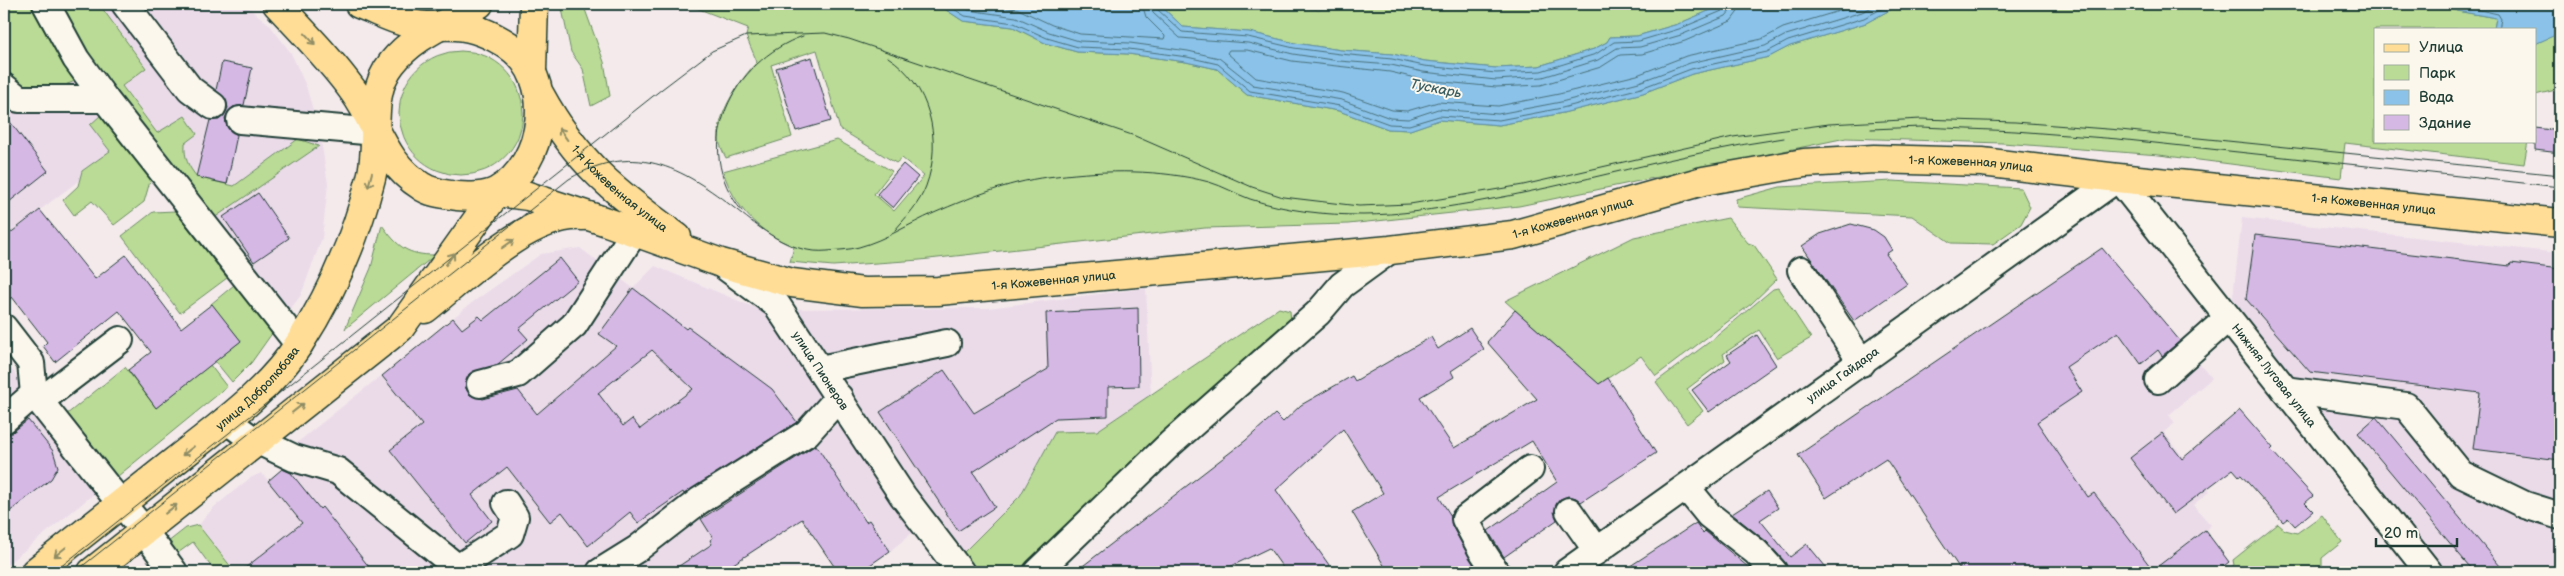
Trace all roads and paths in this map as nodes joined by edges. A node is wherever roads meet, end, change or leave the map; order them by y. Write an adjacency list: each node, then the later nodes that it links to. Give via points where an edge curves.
1 (46, 4): 10 (street, via 76,59)
2 (125, 4): 11 (street, via 190,89)
3 (277, 4): 13 (main road, one-way to 13, via 320,49 354,92)
4 (359, 4): 7 (main road, via 406,23)
5 (479, 4): 7 (main road)
6 (534, 4): 8 (main road)
7 (437, 27): 8 (main road, via 465,28 510,47 524,59); 13 (main road, via 403,50 384,75 376,106)
8 (536, 82): 15 (main road, via 540,118 536,142 523,166); 20 (main road, 1-я Кожевенная улица, one-way to 8, via 692,247 606,183 555,123)
9 (4, 87): 10 (street, via 19,99)
10 (105, 99): 27 (street)
11 (213, 106)
12 (240, 120): 13 (street)
13 (376, 132): 15 (main road, via 392,160 422,187 440,194 466,196); 27 (main road, улица Добролюбова, one-way to 27, via 372,176 350,244 326,302)
14 (2118, 178): 17 (main road, 1-я Кожевенная улица); 19 (main road, 1-я Кожевенная улица, via 1982,162 1874,159 1804,163 1703,180 1513,235); 22 (street, Нижняя Луговая улица); 28 (street, улица Гайдара)
15 (497, 192): 16 (main road, 1-я Кожевенная улица, via 528,196); 24 (main road, one-way to 15)
16 (594, 217): 18 (main road, 1-я Кожевенная улица); 24 (main road, one-way to 16, via 530,229 558,217)
17 (2560, 222)
18 (635, 232): 20 (main road, 1-я Кожевенная улица); 31 (street, via 574,325 518,374)
19 (1390, 250): 20 (main road, 1-я Кожевенная улица, via 938,291 862,292 801,284); 51 (street, 1-я Кожевенная улица, via 1342,285 1318,313 1170,444)
20 (721, 263): 29 (street, улица Пионеров, via 778,305)
21 (1801, 270): 28 (street)
22 (2228, 318): 30 (street); 32 (street, Нижняя Луговая улица)
23 (4, 328): 34 (street, via 31,363)
24 (400, 328): 37 (main road, one-way to 24)
25 (120, 340): 34 (street)
26 (947, 343): 29 (street)
27 (298, 345): 36 (main road, улица Добролюбова, via 285,365)
28 (1862, 362): 39 (street, улица Гайдара)
29 (820, 369): 33 (street, улица Пионеров)
30 (2158, 380)
31 (480, 384)
32 (2285, 390): 43 (street, via 2406,406 2461,474 2524,505); 55 (street, Нижняя Луговая улица)
33 (839, 397): 49 (street, via 807,434 699,501 637,549); 50 (street, улица Пионеров, via 903,496)
34 (37, 398): 35 (street); 40 (street)
35 (4, 420)
36 (226, 420): 37 (street); 40 (main road, улица Добролюбова, one-way to 40)
37 (258, 440): 41 (street, via 294,458 338,471 458,568 510,534 515,517); 44 (main road, one-way to 37)
38 (1530, 469): 52 (street, via 1465,519)
39 (1687, 488): 45 (street, улица Гайдара); 54 (street, via 1709,515 1756,552)
40 (122, 502): 44 (street); 46 (main road, улица Добролюбова, one-way to 46)
41 (506, 503)
42 (1569, 511): 45 (street)
43 (2560, 516)
44 (144, 531): 47 (main road); 48 (street)
45 (1597, 551): 53 (street, улица Гайдара)
46 (34, 572)
47 (92, 572)
48 (174, 572)
49 (600, 572)
50 (961, 572)
51 (1037, 572)
52 (1496, 572)
53 (1568, 572)
54 (1774, 572)
55 (2429, 572)

